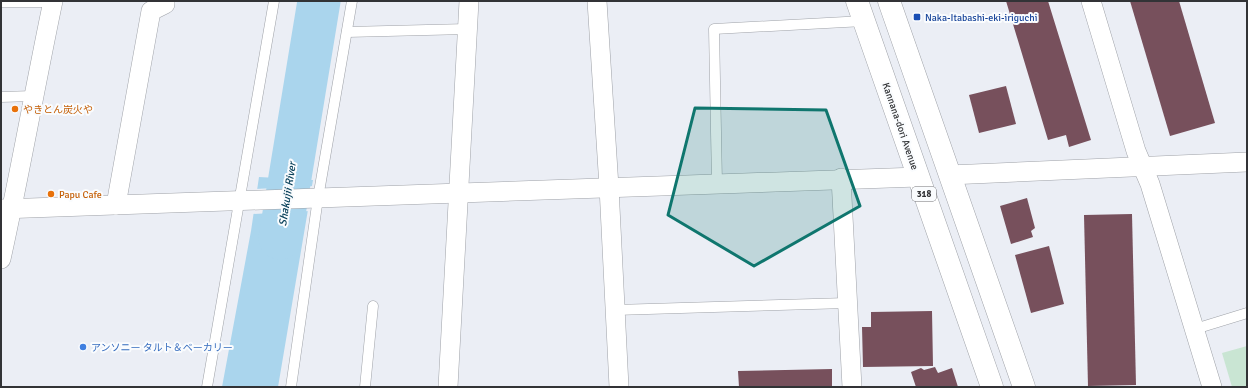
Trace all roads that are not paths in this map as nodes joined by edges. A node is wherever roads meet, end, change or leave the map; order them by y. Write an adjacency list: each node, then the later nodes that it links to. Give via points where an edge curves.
1 (53, 1): 9 (lane); 13 (street)
2 (165, 1): 25 (street, via 165,4 151,11)
3 (274, 1): 24 (lane)
4 (352, 1): 12 (lane)
5 (469, 1): 11 (street)
6 (597, 1): 21 (street)
7 (889, 1): 17 (main road)
8 (1091, 1): 16 (street)
9 (1, 2)
10 (860, 11): 18 (main road, Kannana-dori Avenue / 318); 20 (lane, via 714,29)
11 (467, 29): 12 (lane); 22 (street)
12 (346, 32): 23 (lane)
13 (33, 96): 14 (lane); 26 (street)
14 (1, 97)
15 (1247, 162): 16 (street)
16 (1142, 167): 17 (street); 32 (street, via 1150,184)
17 (949, 175): 40 (main road)
18 (918, 177): 19 (street); 39 (main road, Kannana-dori Avenue / 318)
19 (841, 178): 20 (street); 28 (street)
20 (717, 183): 21 (street)
21 (609, 187): 22 (street); 30 (street)
22 (459, 193): 23 (street); 36 (street)
23 (316, 198): 24 (street); 34 (lane)
24 (242, 201): 25 (street); 33 (lane)
25 (116, 205): 26 (street)
26 (7, 209): 27 (street)
27 (1, 259)
28 (847, 303): 30 (lane); 38 (street)
29 (373, 306): 35 (lane)
30 (615, 310): 37 (street)
31 (1247, 313): 32 (lane)
32 (1195, 329): 41 (street)
33 (207, 387)
34 (290, 387)
35 (365, 387)
36 (448, 387)
37 (619, 387)
38 (852, 387)
39 (992, 387)
40 (1024, 387)
41 (1212, 387)

